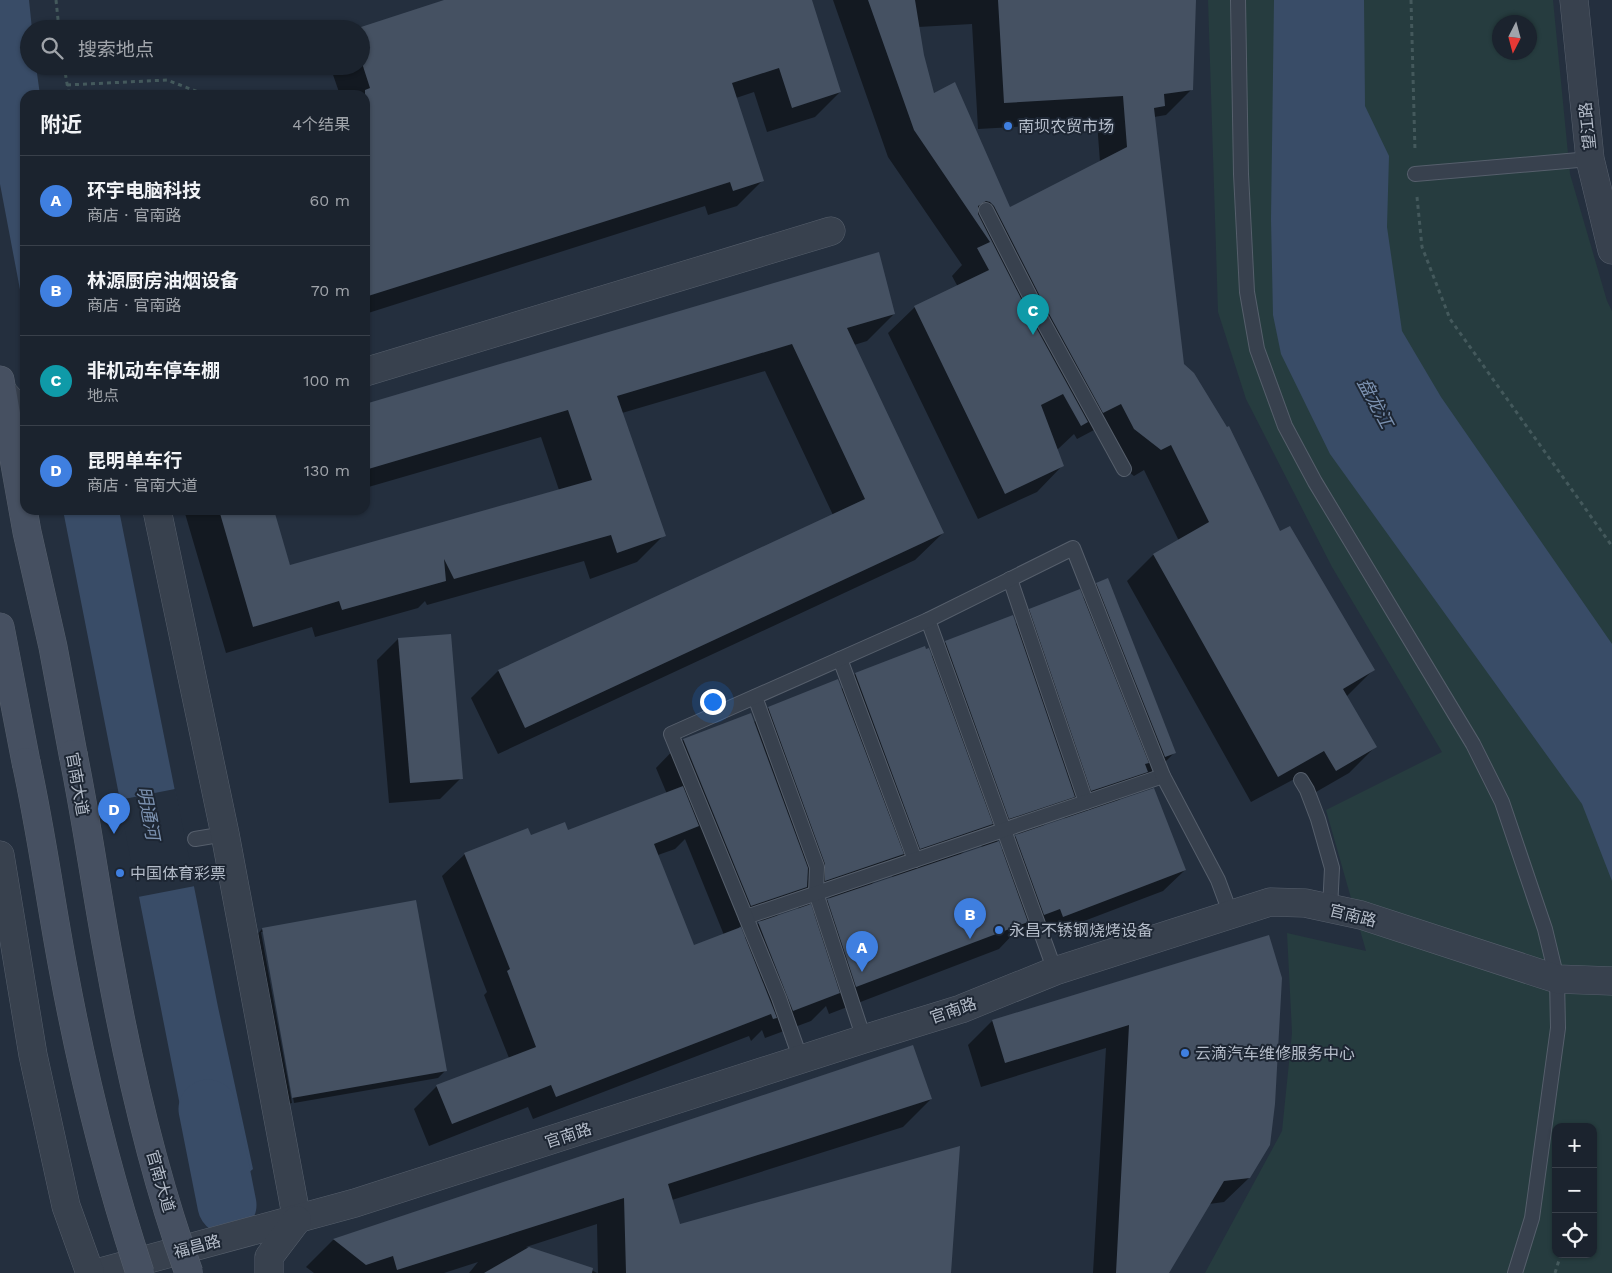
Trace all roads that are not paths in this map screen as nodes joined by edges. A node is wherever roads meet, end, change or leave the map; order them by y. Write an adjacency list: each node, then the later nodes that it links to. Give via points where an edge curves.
1 (1238, 0): 33 (lane, via 1247,292 1257,349 1286,426 1315,482 1473,744 1502,802 1545,929)
2 (1574, 0): 3 (street, 望江路)
3 (1590, 159): 4 (lane); 7 (street, 望江路)
4 (1415, 174)
5 (986, 210): 11 (lane)
6 (831, 231): 8 (street)
7 (1612, 250)
8 (370, 370)
9 (1, 385): 10 (street); 12 (main road, 官南大道, bridge)
10 (20, 410)
11 (1124, 469)
12 (20, 491)
13 (24, 515): 41 (main road, 官南大道, bridge, via 53,647 109,960 137,1094)
14 (159, 515): 24 (street)
15 (1010, 579): 16 (lane); 20 (lane, via 1073,548); 22 (lane)
16 (928, 620): 18 (lane); 23 (lane)
17 (0, 627): 40 (main road, bridge, via 82,1060 115,1194)
18 (840, 658): 19 (lane); 27 (lane)
19 (754, 697): 28 (lane, via 817,867); 31 (lane, via 671,734)
20 (1163, 776): 22 (lane); 30 (lane, via 1218,880)
21 (1301, 780): 29 (lane, via 1318,819 1332,868)
22 (1086, 802): 23 (lane)
23 (1004, 830): 27 (lane); 32 (lane)
24 (225, 834): 25 (lane); 37 (street)
25 (195, 839)
26 (0, 855): 38 (street, via 33,1055 64,1197)
27 (915, 860): 28 (lane)
28 (816, 893): 31 (lane); 35 (lane)
29 (1330, 909): 30 (street, 官南路, via 1270,902); 33 (street, 官南路, via 1362,915)
30 (1231, 915): 32 (street, 官南路)
31 (746, 917): 36 (lane)
32 (1055, 971): 35 (street, 官南路, via 961,1009)
33 (1557, 979): 34 (street, 官南路); 43 (lane, via 1558,1028 1532,1218)
34 (1612, 981)
35 (864, 1039): 36 (street, 官南路)
36 (801, 1060): 37 (street, 官南路)
37 (297, 1220): 39 (street, 福昌路); 42 (street, via 269,1257)
38 (90, 1273)
39 (97, 1273)
40 (140, 1273)
41 (189, 1273)
42 (269, 1273)
43 (1515, 1273)

